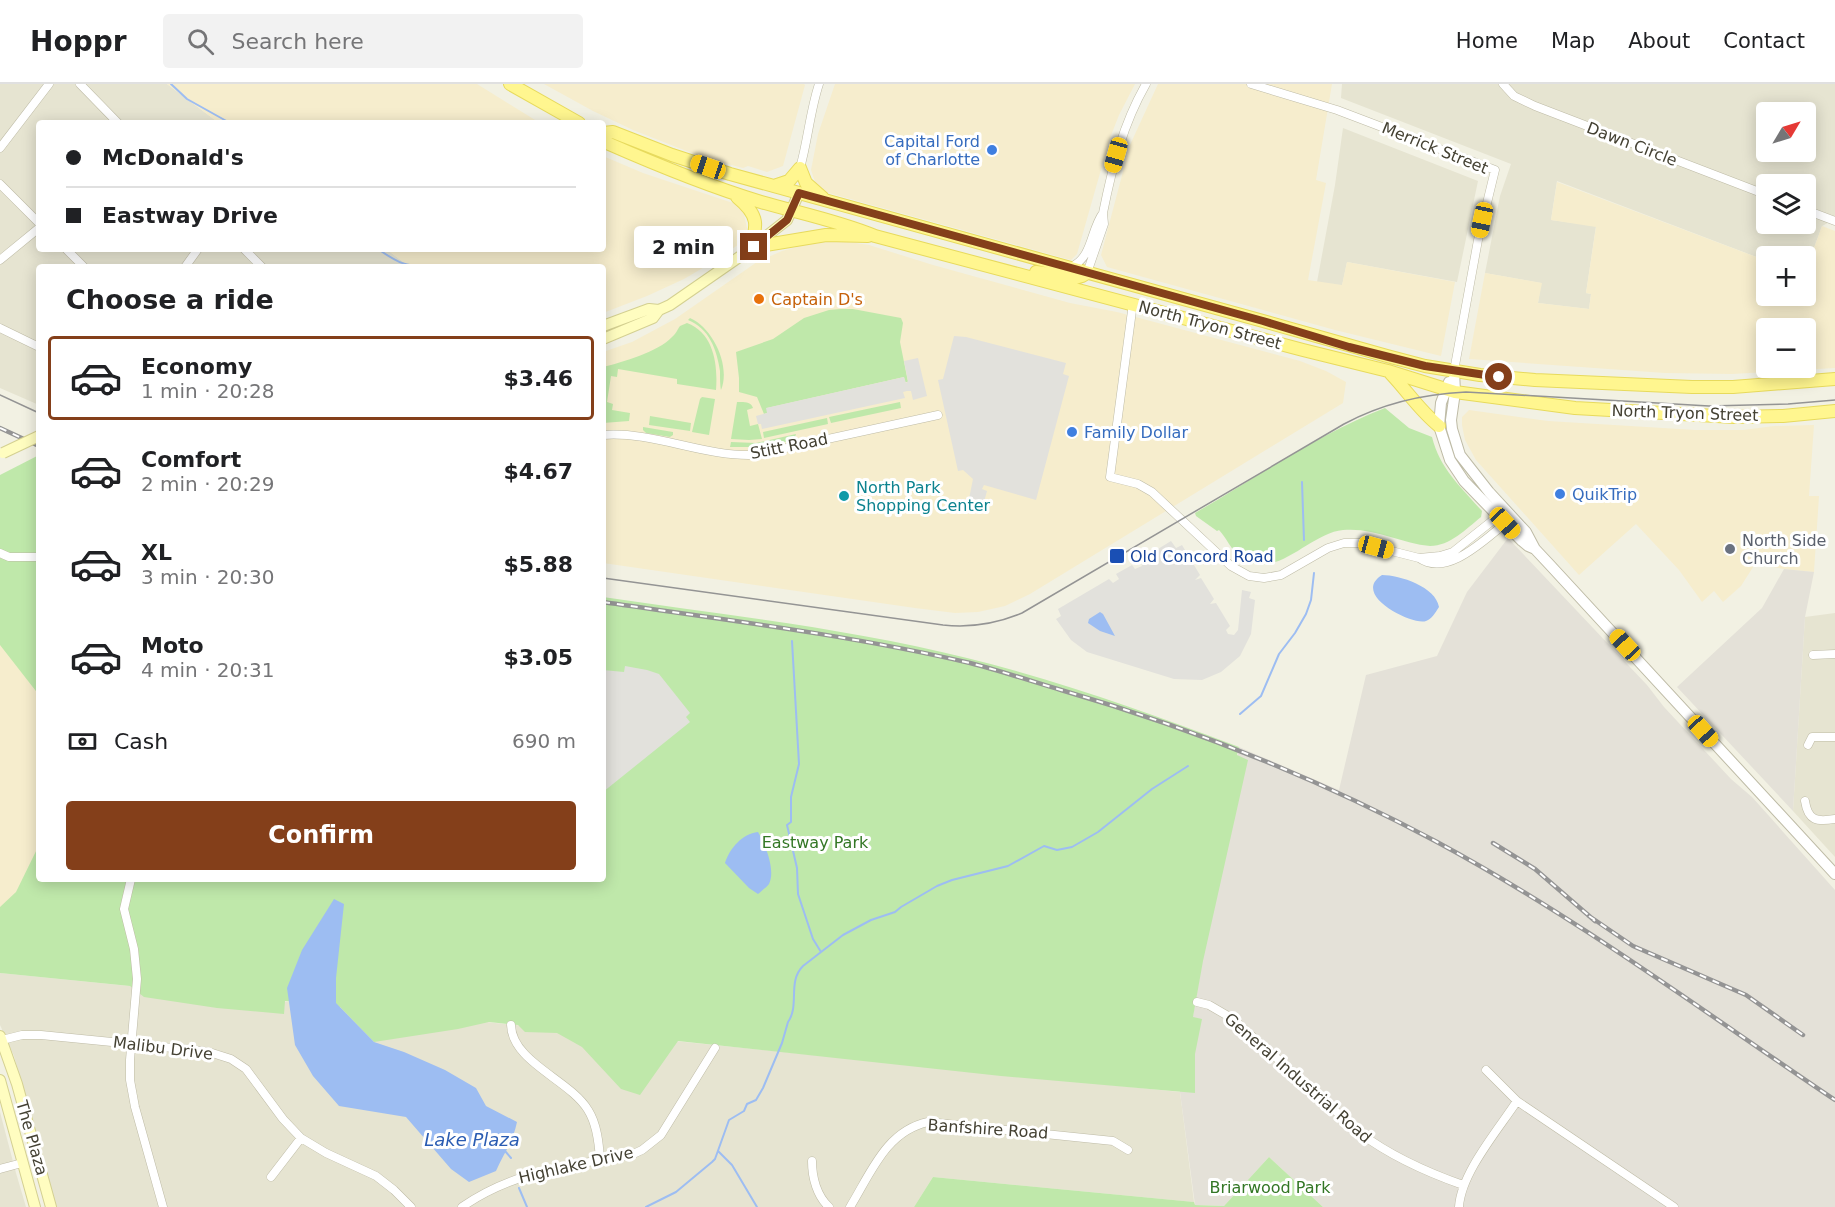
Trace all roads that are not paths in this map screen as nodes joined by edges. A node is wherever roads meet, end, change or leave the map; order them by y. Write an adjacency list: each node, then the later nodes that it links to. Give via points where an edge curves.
1 (49, 84): 12 (street)
2 (80, 84): 8 (street)
3 (510, 84): 9 (main road)
4 (819, 84): 13 (street)
5 (1146, 84): 21 (street, via 1120,141)
6 (1251, 84): 43 (street, Merrick Street, via 1337,110 1495,170)
7 (1503, 84): 16 (street, Dawn Circle, via 1514,96 1536,106)
8 (115, 120)
9 (574, 120)
10 (606, 133): 15 (main road, North Tryon Street)
11 (606, 142): 17 (main road, North Tryon Street)
12 (0, 148)
13 (800, 168): 15 (main road, via 789,181); 19 (main road, via 806,183)
14 (0, 184): 23 (street)
15 (774, 186): 18 (main road, North Tryon Street)
16 (1756, 191)
17 (731, 193): 20 (main road, North Tryon Street); 27 (main road, via 754,216 756,232)
18 (799, 193): 19 (main road, North Tryon Street); 20 (main road)
19 (826, 200): 33 (main road, North Tryon Street)
20 (792, 211): 26 (main road, North Tryon Street); 27 (main road, via 784,224)
21 (1102, 213): 33 (street, via 1085,258); 35 (street, via 1104,224)
22 (1816, 214): 24 (street)
23 (36, 219)
24 (1835, 222)
25 (36, 230): 30 (street)
26 (875, 236): 27 (main road, via 826,235); 34 (main road, North Tryon Street)
27 (751, 249): 37 (main road)
28 (69, 252): 31 (street)
29 (247, 252): 32 (street)
30 (0, 260)
31 (81, 264)
32 (259, 264)
33 (1071, 267): 35 (main road, North Tryon Street)
34 (1005, 269): 35 (main road, via 1075,278); 36 (main road, North Tryon Street)
35 (1087, 273): 43 (main road, North Tryon Street, via 1349,347)
36 (1133, 303): 42 (main road, North Tryon Street); 52 (street, via 1110,477 1149,489 1229,564 1249,576 1283,574 1344,543 1362,543 1419,558 1440,556 1453,552)
37 (659, 310): 38 (main road, via 649,309); 40 (main road, via 653,318)
38 (606, 325)
39 (0, 328): 41 (street)
40 (606, 338)
41 (36, 346)
42 (1389, 371): 45 (main road, North Tryon Street); 48 (main road)
43 (1454, 371): 44 (main road, North Tryon Street, via 1535,380 1692,387); 45 (street)
44 (1835, 379)
45 (1450, 391): 46 (main road, North Tryon Street, via 1575,408 1734,417); 48 (street, via 1441,403); 52 (street, via 1452,429 1460,455)
46 (1835, 411)
47 (938, 415): 49 (street, Stitt Road, via 754,455)
48 (1439, 426): 52 (street, via 1456,471)
49 (606, 435)
50 (36, 437): 51 (main road, bridge)
51 (2, 454)
52 (1505, 517): 61 (street, via 1529,536 1535,549)
53 (0, 553): 54 (street)
54 (36, 558)
55 (1835, 654): 56 (street)
56 (1813, 655)
57 (1835, 737): 58 (street, via 1812,737)
58 (1808, 745)
59 (1805, 801): 60 (street, via 1812,818)
60 (1835, 819)
61 (1835, 873)
62 (130, 882): 66 (street, via 124,909 137,969)
63 (1197, 1002): 78 (street, General Industrial Road, via 1233,1019 1378,1146 1431,1174)
64 (511, 1025): 73 (street, via 520,1049 574,1093 590,1112)
65 (1, 1038): 66 (street, Malibu Drive, via 41,1035); 80 (main road, The Plaza)
66 (132, 1044): 71 (street, Malibu Drive, via 209,1052 231,1059 251,1075); 81 (street, via 132,1092)
67 (715, 1048): 73 (street, Highlake Drive, via 675,1116 654,1143 631,1155)
68 (1486, 1070): 70 (street)
69 (0, 1080): 75 (main road, The Plaza)
70 (1517, 1101): 78 (street); 87 (street)
71 (301, 1138): 77 (street); 82 (street, Malibu Drive, via 376,1176)
72 (1128, 1150): 85 (street, Banfshire Road, via 1113,1141 928,1122 895,1137)
73 (600, 1160): 83 (street, Highlake Drive, via 518,1178)
74 (812, 1161): 84 (street, via 814,1182)
75 (22, 1163): 76 (street); 79 (main road, The Plaza)
76 (0, 1169)
77 (271, 1177)
78 (1463, 1185): 86 (street)
79 (35, 1207)
80 (51, 1207)
81 (163, 1207)
82 (411, 1207)
83 (462, 1207)
84 (829, 1207)
85 (850, 1207)
86 (1459, 1207)
87 (1674, 1207)

